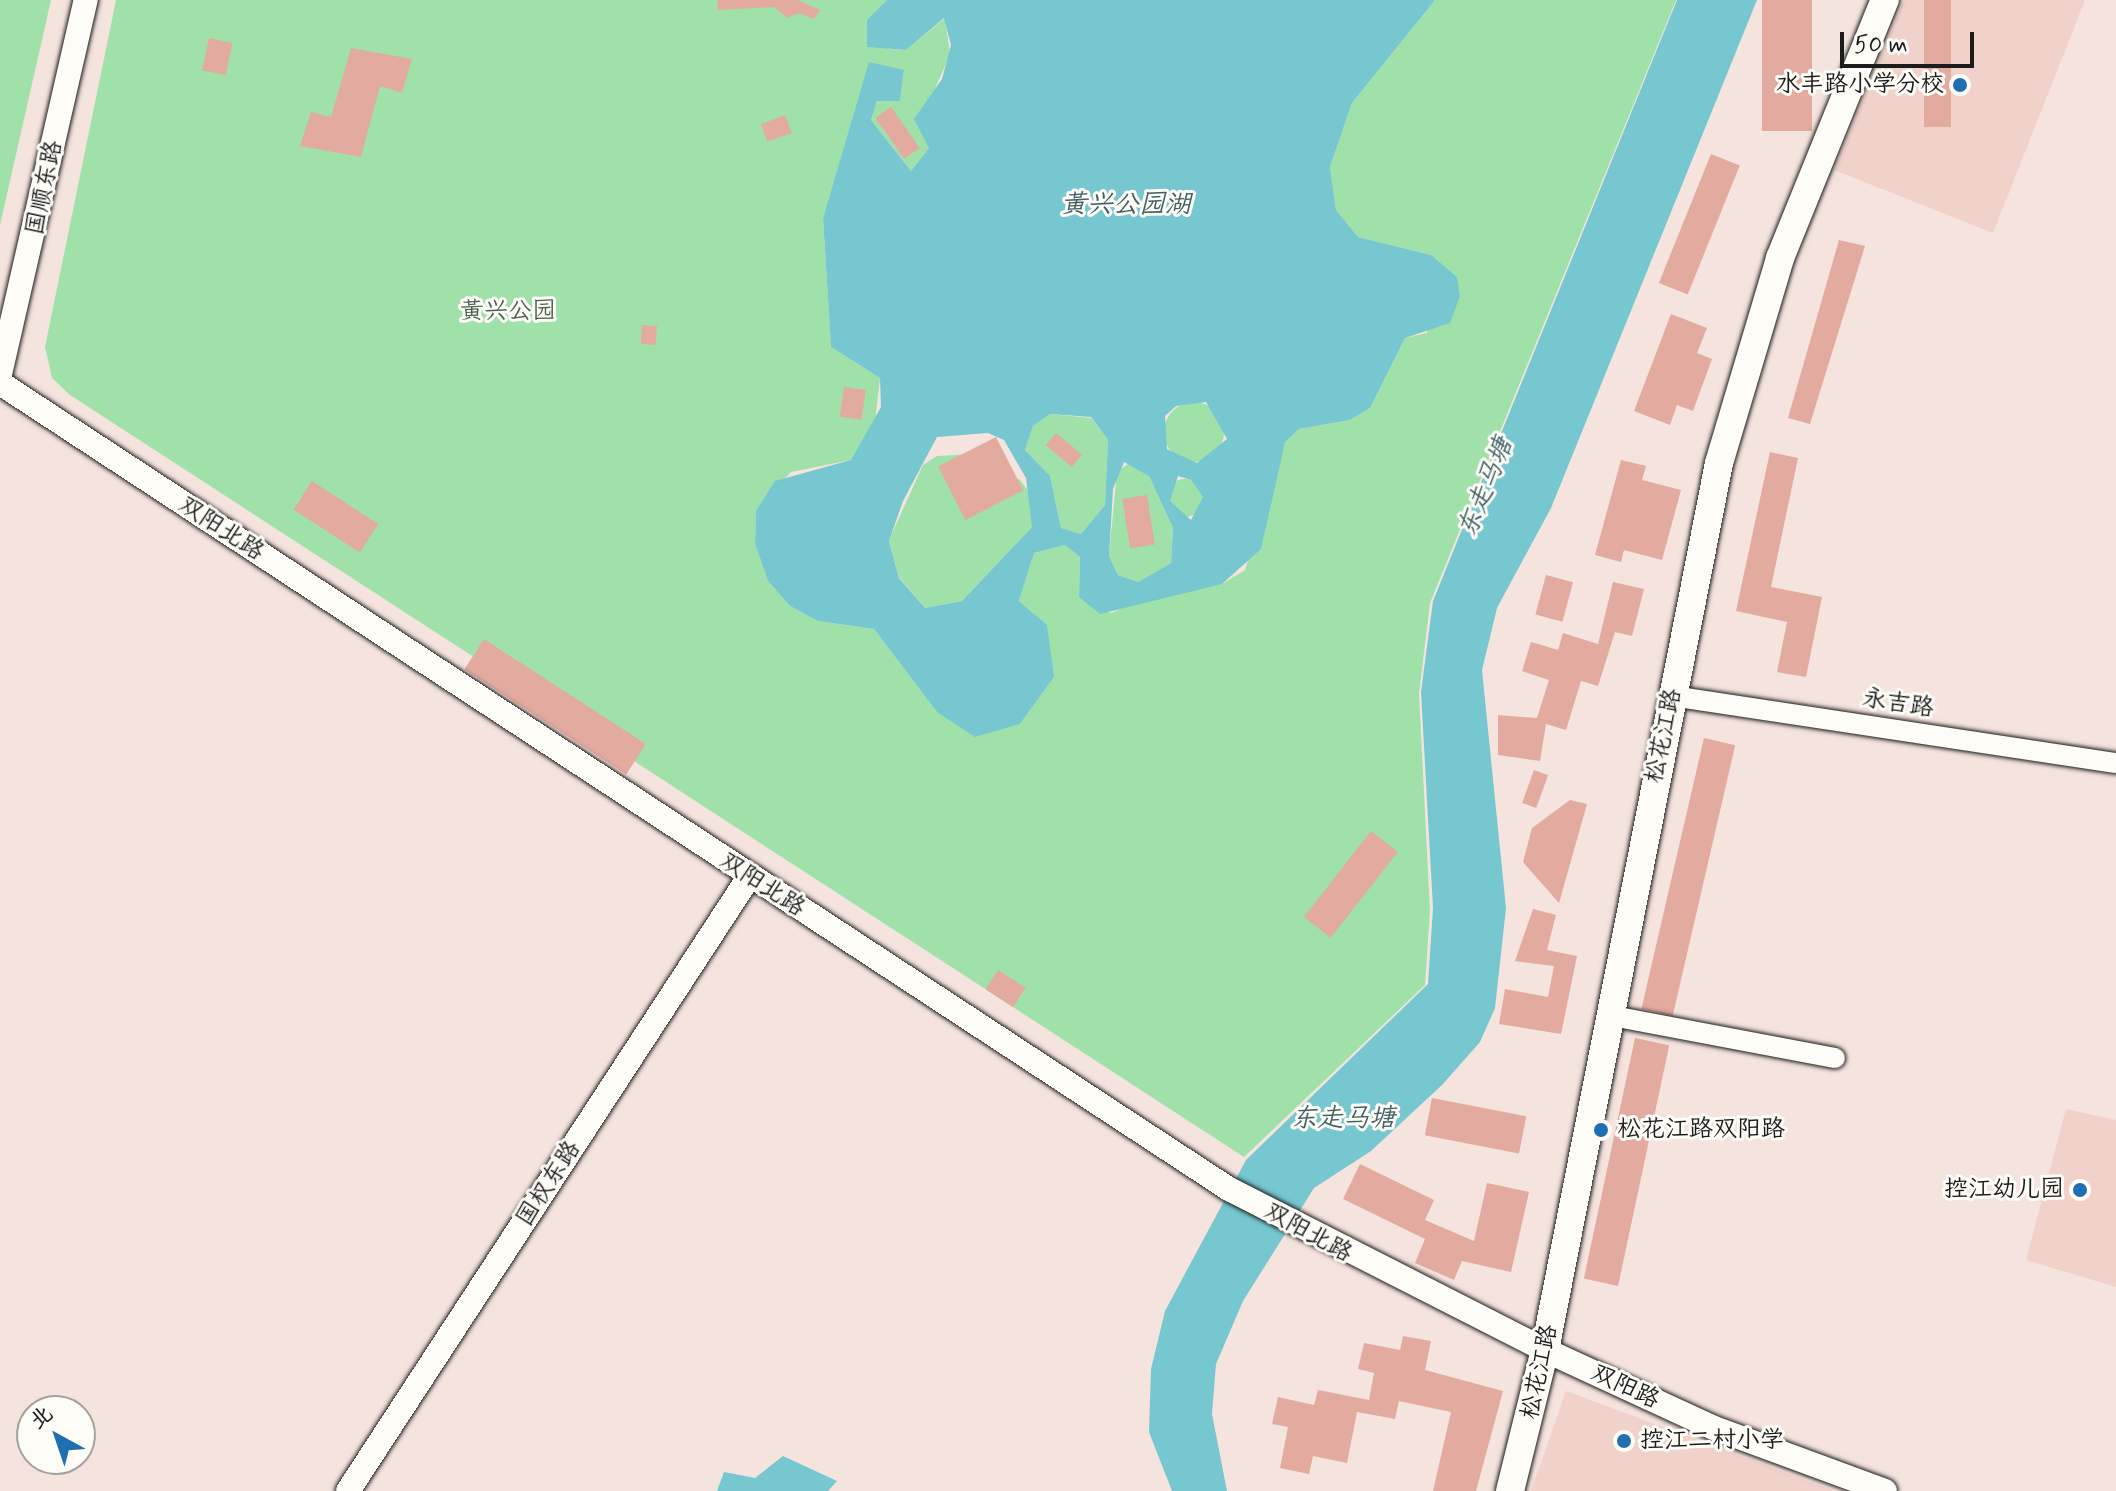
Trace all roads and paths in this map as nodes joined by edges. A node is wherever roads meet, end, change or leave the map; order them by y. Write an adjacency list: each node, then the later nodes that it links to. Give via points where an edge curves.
1 (86, 0): 3 (street, 国顺东路)
2 (1885, 0): 5 (main road, 松花江路, via 1750,344)
3 (0, 374)
4 (0, 383): 7 (street, 双阳北路)
5 (1672, 696): 6 (street, 永吉路); 8 (main road, 松花江路)
6 (2116, 763)
7 (749, 877): 10 (street, 双阳北路, via 1229,1189); 11 (street, 国权东路)
8 (1607, 1015): 9 (street); 10 (main road, 松花江路)
9 (1835, 1058)
10 (1545, 1350): 12 (main road, 松花江路); 13 (street, 双阳路, via 1714,1428)
11 (348, 1491)
12 (1510, 1491)
13 (1885, 1491)

